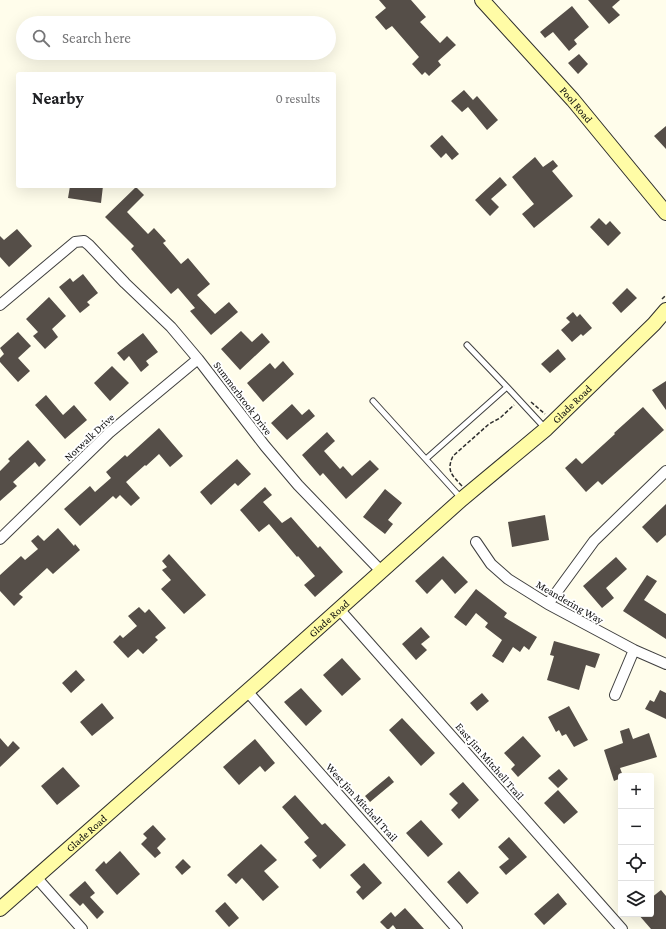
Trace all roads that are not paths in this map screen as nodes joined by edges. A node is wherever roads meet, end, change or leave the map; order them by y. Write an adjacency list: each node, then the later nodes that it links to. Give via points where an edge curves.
1 (482, 0): 2 (main road, Pool Road, via 572,100)
2 (666, 213)
3 (0, 305): 8 (street, Summerbrook Drive, via 75,242 84,241 171,328)
4 (666, 310): 6 (main road, Glade Road)
5 (666, 315): 6 (main road, Glade Road)
6 (654, 324): 11 (main road, Glade Road)
7 (467, 345): 9 (lane)
8 (198, 359): 15 (street, Norwalk Drive, via 109,433); 17 (street, Summerbrook Drive, via 288,474)
9 (507, 387): 11 (lane); 12 (lane)
10 (373, 401): 12 (lane)
11 (546, 429): 14 (main road, Glade Road)
12 (426, 459): 14 (lane)
13 (666, 471): 18 (street, via 594,541)
14 (459, 496): 17 (main road, Glade Road)
15 (0, 539)
16 (476, 542): 18 (street, Meandering Way, via 491,564 508,579)
17 (381, 571): 19 (main road, Glade Road)
18 (548, 604): 20 (street, Meandering Way)
19 (339, 608): 22 (main road, Glade Road); 28 (street, East Jim Mitchell Trail)
20 (634, 650): 21 (street, Meandering Way); 23 (street)
21 (666, 664)
22 (247, 691): 24 (main road, Glade Road); 27 (street, West Jim Mitchell Trail)
23 (615, 695)
24 (36, 877): 25 (main road, Glade Road); 26 (street)
25 (0, 909)
26 (82, 929)
27 (457, 929)
28 (622, 929)

